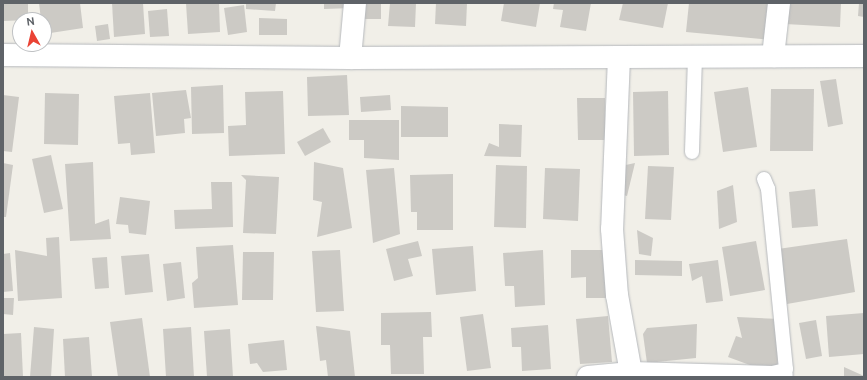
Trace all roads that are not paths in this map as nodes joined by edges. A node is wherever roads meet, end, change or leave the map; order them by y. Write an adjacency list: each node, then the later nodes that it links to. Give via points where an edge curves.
1 (355, 3): 8 (street)
2 (779, 3): 5 (street)
3 (3, 55): 8 (street)
4 (695, 56): 5 (street); 7 (street); 9 (lane)
5 (774, 56): 6 (street)
6 (864, 56)
7 (619, 57): 8 (street); 11 (street, via 612,229 617,295)
8 (350, 58)
9 (692, 152)
10 (764, 179): 12 (lane, via 768,189 786,369)
11 (631, 374): 12 (street, via 773,377); 13 (street)
12 (782, 375)
13 (588, 377)

